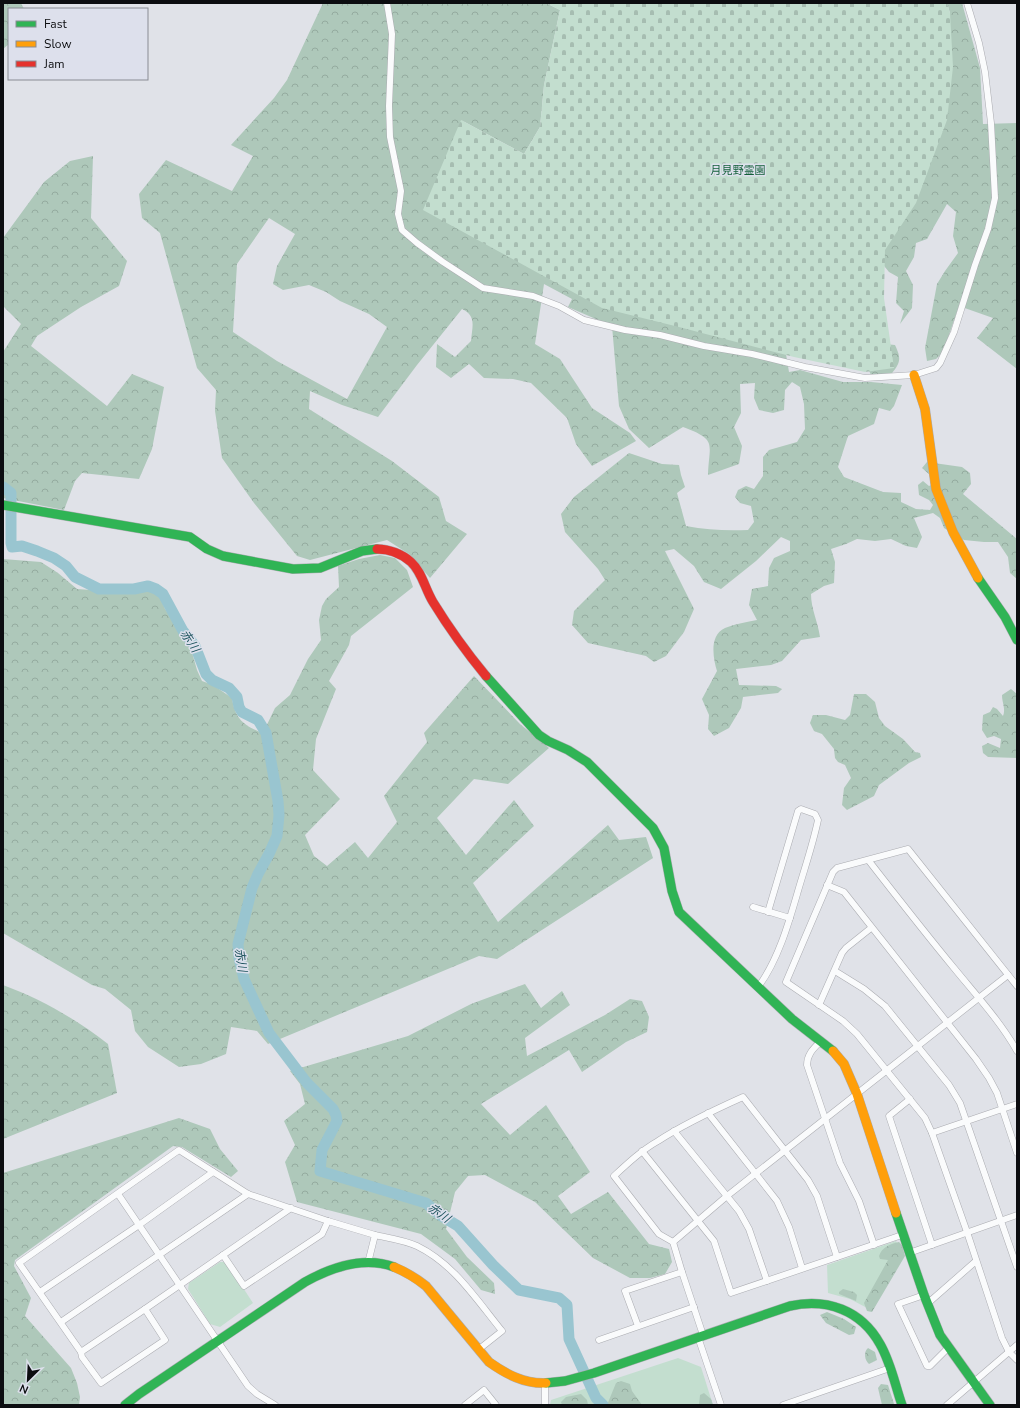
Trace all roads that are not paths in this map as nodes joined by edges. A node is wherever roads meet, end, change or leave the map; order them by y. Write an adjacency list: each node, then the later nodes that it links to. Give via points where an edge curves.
1 (387, 3): 3 (street, via 392,34 390,137 400,191 398,214 402,230 443,262 483,288 533,296 559,306 584,320 625,330 864,378)
2 (967, 3): 3 (street, via 985,72 995,198 985,240 946,352 936,368)
3 (914, 375): 5 (street, via 925,409 936,489 953,532 970,564)
4 (5, 506): 15 (street, via 190,537 211,552 224,557 268,566 323,568 368,548 391,551 409,560 438,610 474,662 526,722 548,741 587,762 653,828 666,853 674,901 679,912)
5 (1017, 640)
6 (869, 861): 7 (street, via 837,868); 13 (street, via 908,849); 16 (street)
7 (827, 885): 11 (street, via 844,892); 17 (street, via 786,982)
8 (753, 907): 9 (street)
9 (768, 912): 10 (street); 10 (street, via 798,811 801,809 815,814 818,820)
10 (790, 918): 15 (street, via 772,964)
11 (871, 928): 12 (street, via 846,948); 18 (street)
12 (835, 971): 17 (street); 20 (street, via 885,1006)
13 (1008, 975): 14 (street); 16 (street)
14 (1017, 986)
15 (758, 987): 19 (street, via 792,1019)
16 (978, 998): 18 (street); 21 (street)
17 (819, 1005): 22 (street, via 857,1034)
18 (947, 1022): 20 (street); 26 (street, via 989,1078)
19 (821, 1041): 23 (street, via 844,1064); 28 (street, via 812,1049 807,1065)
20 (917, 1046): 22 (street); 29 (street, via 949,1085 960,1103)
21 (1017, 1051)
22 (887, 1070): 23 (street); 24 (street)
23 (857, 1094): 28 (street); 48 (street)
24 (910, 1099): 31 (street, via 925,1118); 51 (street, via 888,1116)
25 (1017, 1104): 26 (street)
26 (1002, 1110): 29 (street); 34 (street)
27 (708, 1113): 30 (street); 32 (street, via 743,1097); 36 (street)
28 (825, 1120): 32 (street); 50 (street, via 840,1163 859,1201)
29 (967, 1122): 31 (street); 43 (street)
30 (674, 1132): 33 (street); 39 (street)
31 (932, 1133): 46 (street)
32 (786, 1150): 36 (street); 55 (street, via 808,1180 816,1196)
33 (642, 1151): 42 (street); 49 (street, via 614,1176 659,1234)
34 (1017, 1153)
35 (213, 1172): 37 (street, via 179,1150); 38 (street); 45 (street)
36 (756, 1173): 39 (street); 59 (street, via 784,1215)
37 (118, 1194): 45 (street); 63 (street, via 19,1262)
38 (248, 1194): 40 (street); 53 (street)
39 (727, 1196): 42 (street); 61 (street, via 747,1224)
40 (291, 1208): 44 (street); 54 (street)
41 (1017, 1215): 43 (street)
42 (698, 1220): 49 (street); 61 (street, via 714,1241 731,1293)
43 (1001, 1220): 46 (street); 58 (street)
44 (328, 1221): 47 (street); 54 (street, via 322,1234 244,1286)
45 (139, 1225): 53 (street); 63 (street)
46 (967, 1232): 51 (street); 56 (street)
47 (374, 1235): 57 (street); 74 (street, via 415,1245 436,1257 454,1272 502,1330)
48 (902, 1235): 50 (street); 52 (street)
49 (673, 1242): 60 (street)
50 (874, 1245): 55 (street)
51 (932, 1245): 52 (street)
52 (909, 1253): 64 (street)
53 (159, 1255): 62 (street); 67 (street)
54 (223, 1255): 62 (street)
55 (837, 1257): 59 (street)
56 (976, 1261): 64 (street); 76 (street)
57 (368, 1263): 71 (street, via 356,1262 318,1274); 74 (street, via 402,1271 416,1279 430,1291)
58 (1017, 1267)
59 (802, 1268): 61 (street)
60 (682, 1272): 65 (street); 68 (street, via 625,1291)
61 (767, 1281)
62 (179, 1285): 66 (street); 71 (street)
63 (40, 1292): 67 (street)
64 (925, 1300): 73 (street); 73 (street, via 898,1304 927,1366)
65 (694, 1307): 68 (street); 69 (street)
66 (145, 1309): 75 (street); 75 (street, via 165,1340 101,1383)
67 (61, 1322): 75 (street)
68 (638, 1326): 70 (street)
69 (700, 1336): 78 (street, via 790,1306 818,1303 844,1310 865,1324 880,1345); 80 (street, via 578,1378); 86 (street)
70 (599, 1340)
71 (217, 1341): 81 (street); 82 (street, via 248,1386)
72 (1017, 1345): 76 (street)
73 (948, 1348): 79 (street)
74 (478, 1350): 80 (street, via 494,1366 513,1378)
75 (81, 1352)
76 (1009, 1352): 77 (street); 79 (street)
77 (1017, 1360)
78 (890, 1368): 87 (street); 88 (street)
79 (974, 1382): 89 (street); 90 (street)
80 (545, 1384): 85 (street)
81 (125, 1405)
82 (275, 1405)
83 (465, 1405): 84 (street, via 484,1390)
84 (496, 1405)
85 (545, 1405)
86 (721, 1405)
87 (783, 1405)
88 (902, 1405)
89 (948, 1405)
90 (990, 1405)

